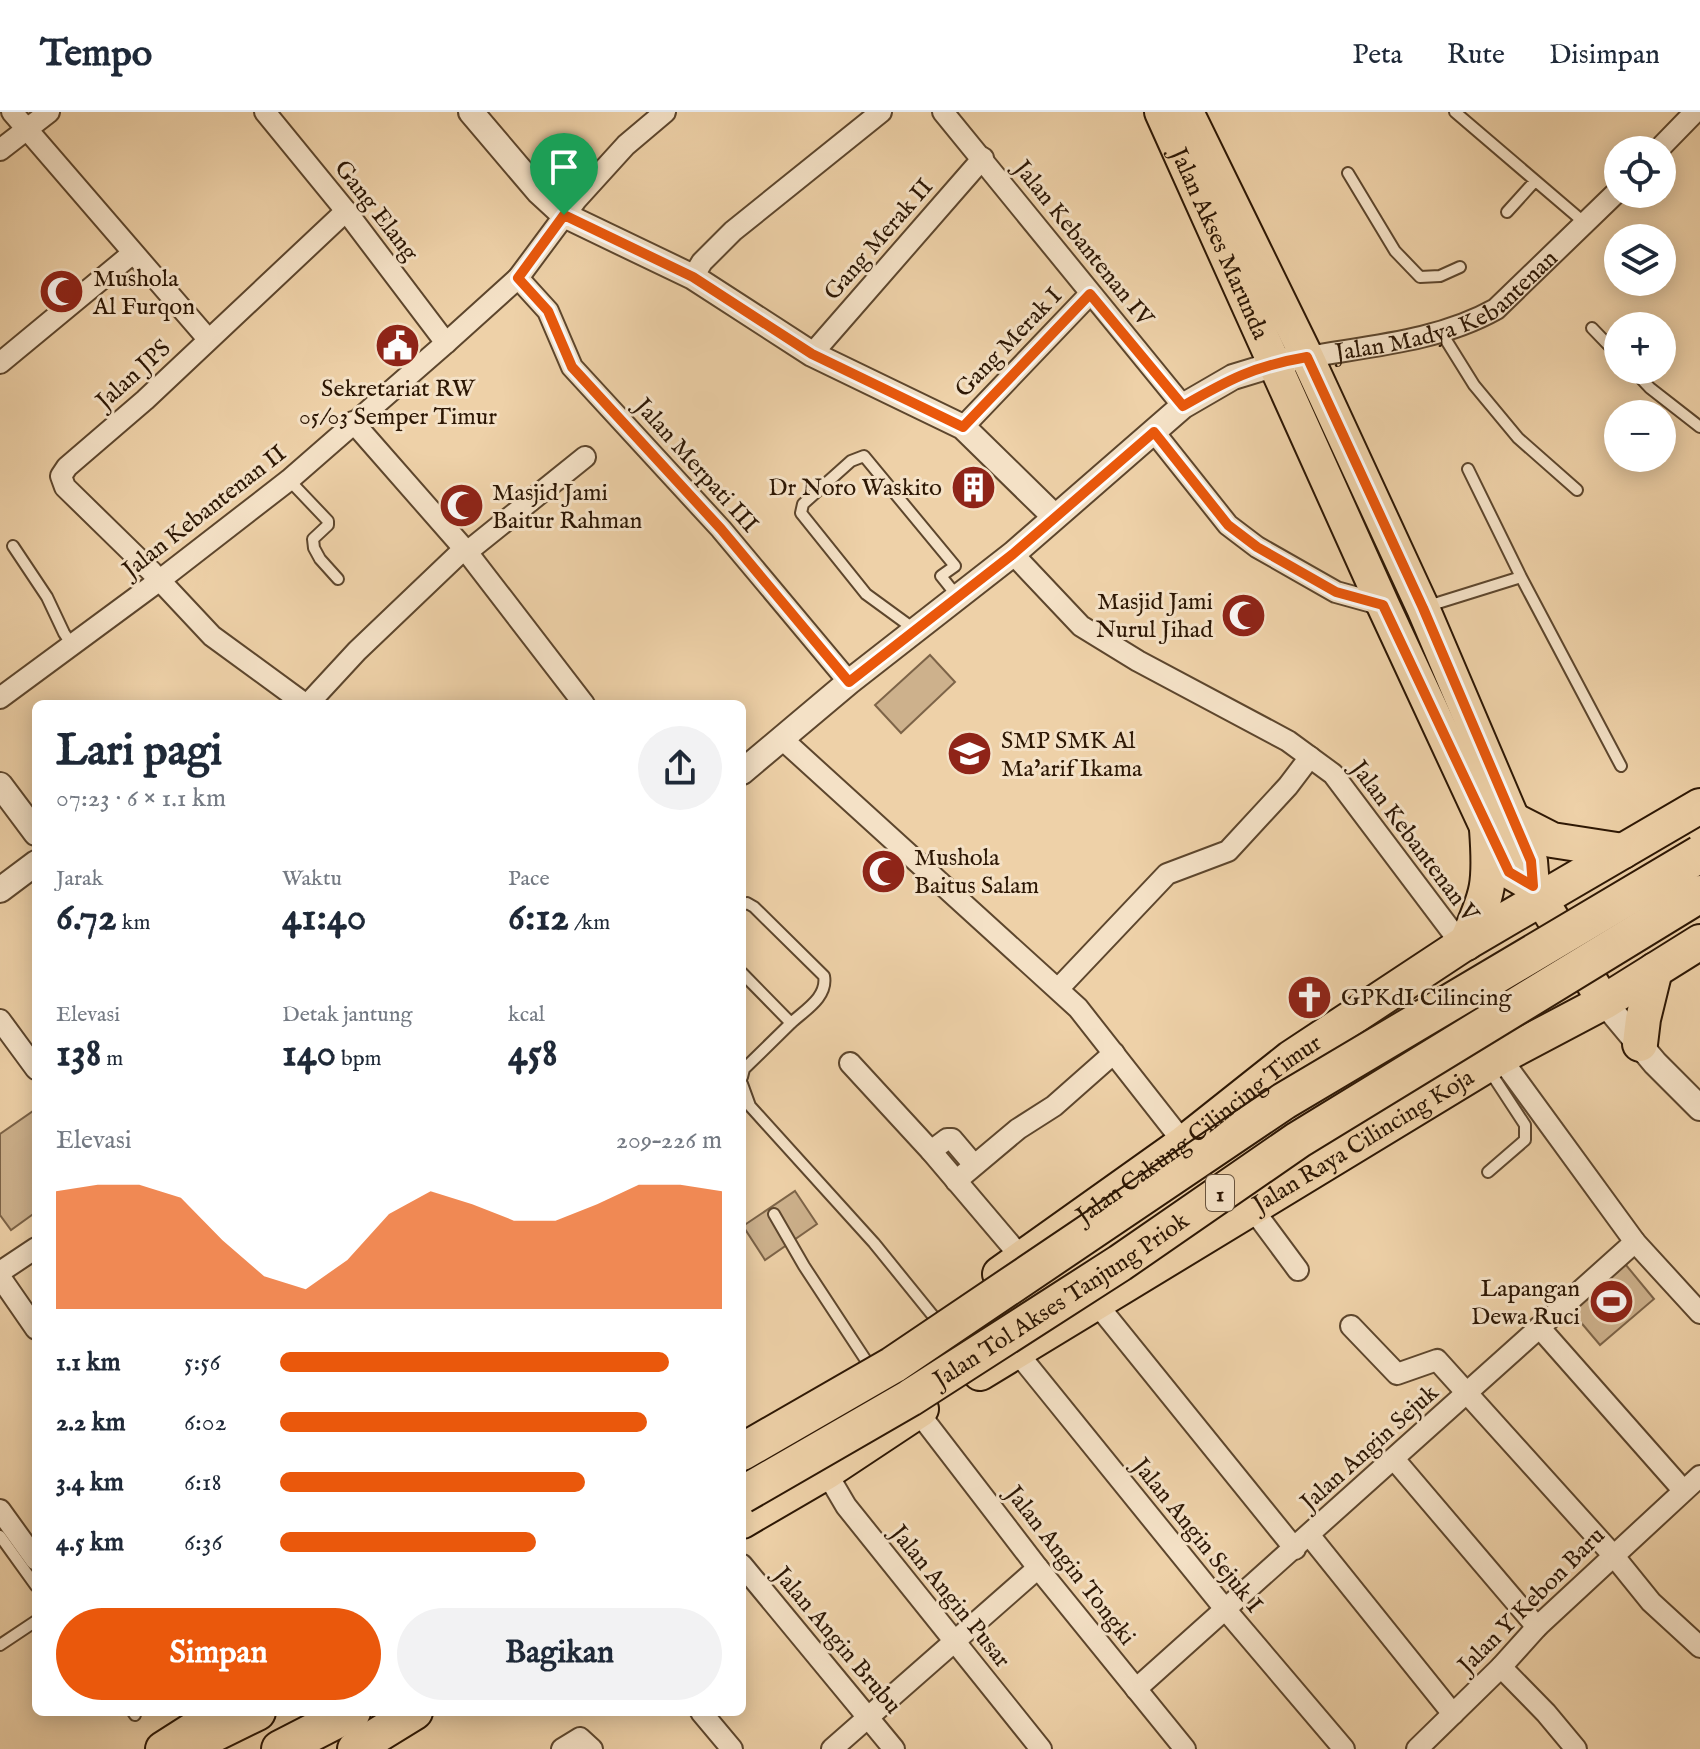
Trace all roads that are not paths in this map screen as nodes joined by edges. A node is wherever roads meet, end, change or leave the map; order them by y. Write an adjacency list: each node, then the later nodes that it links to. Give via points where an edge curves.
1 (12, 112): 12 (street)
2 (49, 112): 12 (street)
3 (265, 112): 19 (street, Gang Elang)
4 (471, 112): 21 (street)
5 (665, 112): 21 (street, Jalan Kebantenan II, via 626,145)
6 (881, 112): 25 (street, via 733,231)
7 (943, 112): 15 (street, Jalan Kebantenan IV)
8 (1161, 112): 36 (main road, Jalan Akses Marunda)
9 (1187, 112): 34 (main road, Jalan Akses Marunda)
10 (1455, 112): 17 (lane)
11 (1695, 112): 13 (street)
12 (28, 128): 14 (street); 23 (street)
13 (1672, 136)
14 (0, 150)
15 (983, 158): 27 (street, Jalan Kebantenan IV); 33 (street, Gang Merak II)
16 (1348, 173): 24 (lane, via 1395,251 1420,277)
17 (1535, 181): 20 (lane); 22 (lane)
18 (1604, 205): 22 (street, Jalan Madya Kebantenan)
19 (346, 211): 30 (street, Jalan JPS); 32 (street, Gang Elang)
20 (1507, 212)
21 (564, 215): 25 (street); 26 (street, Jalan Kebantenan II)
22 (1586, 224): 29 (street, Jalan Madya Kebantenan, via 1496,309)
23 (133, 253): 30 (street); 35 (street)
24 (1460, 267)
25 (693, 277): 33 (street)
26 (518, 278): 32 (street, Jalan Kebantenan II); 59 (street, Jalan Merpati III, via 548,311 572,367 721,529)
27 (1090, 294): 38 (street, Jalan Kebantenan IV); 40 (street, Gang Merak I)
28 (1592, 328): 31 (lane)
29 (1441, 332): 34 (street, Jalan Madya Kebantenan); 46 (lane, via 1474,385 1518,438)
30 (208, 339): 53 (street, Jalan JPS, via 61,476 65,487)
31 (1604, 340)
32 (446, 343): 39 (street, Jalan Kebantenan II)
33 (812, 354): 40 (street)
34 (1307, 357): 36 (street, Jalan Madya Kebantenan); 56 (main road, Jalan Akses Marunda)
35 (0, 363)
36 (1273, 363): 38 (street, Jalan Madya Kebantenan, via 1233,377); 55 (main road, Jalan Akses Marunda)
37 (1646, 384): 41 (lane)
38 (1183, 406): 42 (street, Jalan Madya Kebantenan)
39 (353, 422): 45 (street, Jalan Kebantenan II); 49 (street)
40 (963, 427): 47 (street)
41 (1700, 427)
42 (1154, 432): 47 (street, Jalan Madya Kebantenan); 55 (street, via 1228,525 1257,547 1336,592)
43 (585, 457): 49 (street)
44 (1468, 469): 51 (lane)
45 (289, 480): 52 (lane, via 328,521 313,539 314,548); 53 (street, Jalan Kebantenan II)
46 (1577, 490)
47 (1055, 517): 50 (street, Jalan Madya Kebantenan)
48 (13, 546): 58 (lane)
49 (466, 550): 62 (street); 63 (street)
50 (1013, 554): 54 (street, Jalan Madya Kebantenan); 65 (street, Jalan Kebantenan V, via 1081,626)
51 (1521, 577): 56 (lane); 66 (lane)
52 (338, 579)
53 (160, 580): 58 (street, Jalan Kebantenan II); 61 (street, via 212,636)
54 (958, 597): 57 (street, Jalan Madya Kebantenan); 57 (lane, via 941,576 955,566 864,456 851,461 803,504 801,513 866,594)
55 (1383, 605): 70 (main road, Jalan Akses Marunda)
56 (1423, 608): 70 (main road, Jalan Akses Marunda)
57 (916, 630): 59 (street, Jalan Madya Kebantenan)
58 (72, 645): 60 (street, Jalan Kebantenan II)
59 (849, 682): 64 (street, Jalan Madya Kebantenan)
60 (0, 698)
61 (301, 700)
62 (311, 700)
63 (581, 700)
64 (781, 738): 67 (street, Jalan Madya Kebantenan); 83 (street)
65 (1310, 757): 79 (street, Jalan Kebantenan V, via 1333,774); 83 (street, via 1228,851 1167,874)
66 (1621, 766)
67 (746, 769)
68 (0, 785): 71 (street)
69 (1700, 806): 72 (highway, Jalan Cakung Cilincing Timur)
70 (1500, 824): 72 (highway, via 1567,845); 76 (main road, Jalan Akses Marunda, via 1531,861); 79 (highway, via 1488,888)
71 (32, 828)
72 (1631, 847): 76 (highway, Jalan Cakung Cilincing Timur); 80 (highway, via 1636,873 1669,934)
73 (1700, 854): 118 (highway, Jalan Tol Akses Tanjung Priok / 1, bridge, via 1284,1101 893,1365)
74 (32, 866): 75 (street)
75 (0, 890)
76 (1537, 893): 79 (highway, Jalan Cakung Cilincing Timur); 84 (main road, Jalan Akses Marunda)
77 (1700, 894): 123 (highway, Jalan Tol Akses Tanjung Priok / 1, bridge, via 1298,1140 910,1398)
78 (746, 903): 86 (lane, via 824,976 823,993)
79 (1464, 944): 95 (highway, Jalan Cakung Cilincing Timur, via 1291,1058)
80 (1697, 944): 81 (highway)
81 (1644, 976): 84 (highway); 87 (highway)
82 (746, 977): 86 (lane)
83 (1058, 989): 88 (street)
84 (1595, 990): 87 (street); 89 (highway, Jalan Raya Cilincing Koja)
85 (0, 1020): 91 (street)
86 (791, 1023): 92 (lane)
87 (1640, 1044): 94 (street)
88 (1114, 1053): 95 (street); 97 (street)
89 (1493, 1061): 98 (lane, via 1526,1134); 100 (highway, Jalan Raya Cilincing Koja); 102 (street)
90 (850, 1063): 96 (street)
91 (32, 1064)
92 (746, 1067)
93 (746, 1095): 109 (lane, via 750,1106)
94 (1700, 1108)
95 (1184, 1143): 104 (highway, Jalan Cakung Cilincing Timur)
96 (931, 1151): 97 (street, via 952,1139); 99 (street)
97 (974, 1165): 99 (street)
98 (1488, 1172)
99 (956, 1181): 104 (street)
100 (1252, 1208): 105 (street); 107 (highway, Jalan Raya Cilincing Koja)
101 (774, 1214): 114 (lane)
102 (1635, 1242): 108 (street); 112 (street, Jalan Angin Sejuk)
103 (32, 1251): 106 (street)
104 (1021, 1257): 109 (highway, Jalan Cakung Cilincing Timur)
105 (1298, 1270)
106 (0, 1274): 110 (street)
107 (1096, 1303): 113 (highway, Jalan Raya Cilincing Koja); 127 (street)
108 (1700, 1313)
109 (938, 1322): 114 (highway, Jalan Cakung Cilincing Timur)
110 (32, 1323)
111 (1351, 1326): 115 (street, via 1397,1374 1437,1360)
112 (1539, 1327): 115 (street, Jalan Angin Sejuk); 122 (street)
113 (1016, 1351): 116 (highway, Jalan Raya Cilincing Koja); 133 (street, Jalan Angin Sejuk I)
114 (869, 1365): 117 (highway, Jalan Cakung Cilincing Timur)
115 (1467, 1393): 119 (street, Jalan Angin Sejuk); 129 (street)
116 (918, 1412): 120 (highway, Jalan Raya Cilincing Koja); 130 (street, Jalan Angin Tongki)
117 (746, 1433)
118 (746, 1450)
119 (1394, 1459): 127 (street, Jalan Angin Sejuk); 135 (street)
120 (826, 1472): 125 (highway, Jalan Raya Cilincing Koja); 136 (street, Jalan Angin Pusar, via 846,1506)
121 (1700, 1476): 122 (street, Jalan Y Kebon Baru)
122 (1683, 1490): 129 (street, Jalan Y Kebon Baru)
123 (746, 1493)
124 (0, 1510): 128 (street)
125 (746, 1519)
126 (0, 1536): 132 (lane)
127 (1302, 1542): 133 (street, Jalan Angin Sejuk); 141 (street)
128 (32, 1554)
129 (1613, 1555): 135 (street, Jalan Y Kebon Baru); 138 (street, via 1651,1602)
130 (1038, 1568): 136 (street); 140 (street, Jalan Angin Tongki)
131 (746, 1570): 146 (street, Jalan Angin Brubu)
132 (32, 1580)
133 (1225, 1609): 140 (street, Jalan Angin Sejuk); 159 (street, Jalan Angin Sejuk I)
134 (32, 1624): 137 (lane)
135 (1537, 1627): 139 (street, Jalan Y Kebon Baru)
136 (955, 1643): 146 (street); 157 (street, Jalan Angin Pusar)
137 (0, 1645)
138 (1700, 1647)
139 (1501, 1667): 141 (street, Jalan Y Kebon Baru); 160 (street)
140 (1136, 1689): 158 (street, Jalan Angin Tongki)
141 (1453, 1714): 148 (street, Jalan Y Kebon Baru)
142 (215, 1716): 149 (highway)
143 (249, 1716): 150 (highway)
144 (409, 1716): 147 (highway)
145 (704, 1716): 154 (street)
146 (868, 1716): 155 (street); 156 (street, Jalan Angin Brubu)
147 (375, 1737): 151 (highway)
148 (1428, 1745)
149 (163, 1749)
150 (187, 1749)
151 (280, 1749)
152 (562, 1749): 153 (street, via 580,1738)
153 (592, 1749)
154 (732, 1749)
155 (832, 1749)
156 (894, 1749)
157 (1041, 1749)
158 (1185, 1749)
159 (1344, 1749)
160 (1576, 1749)

